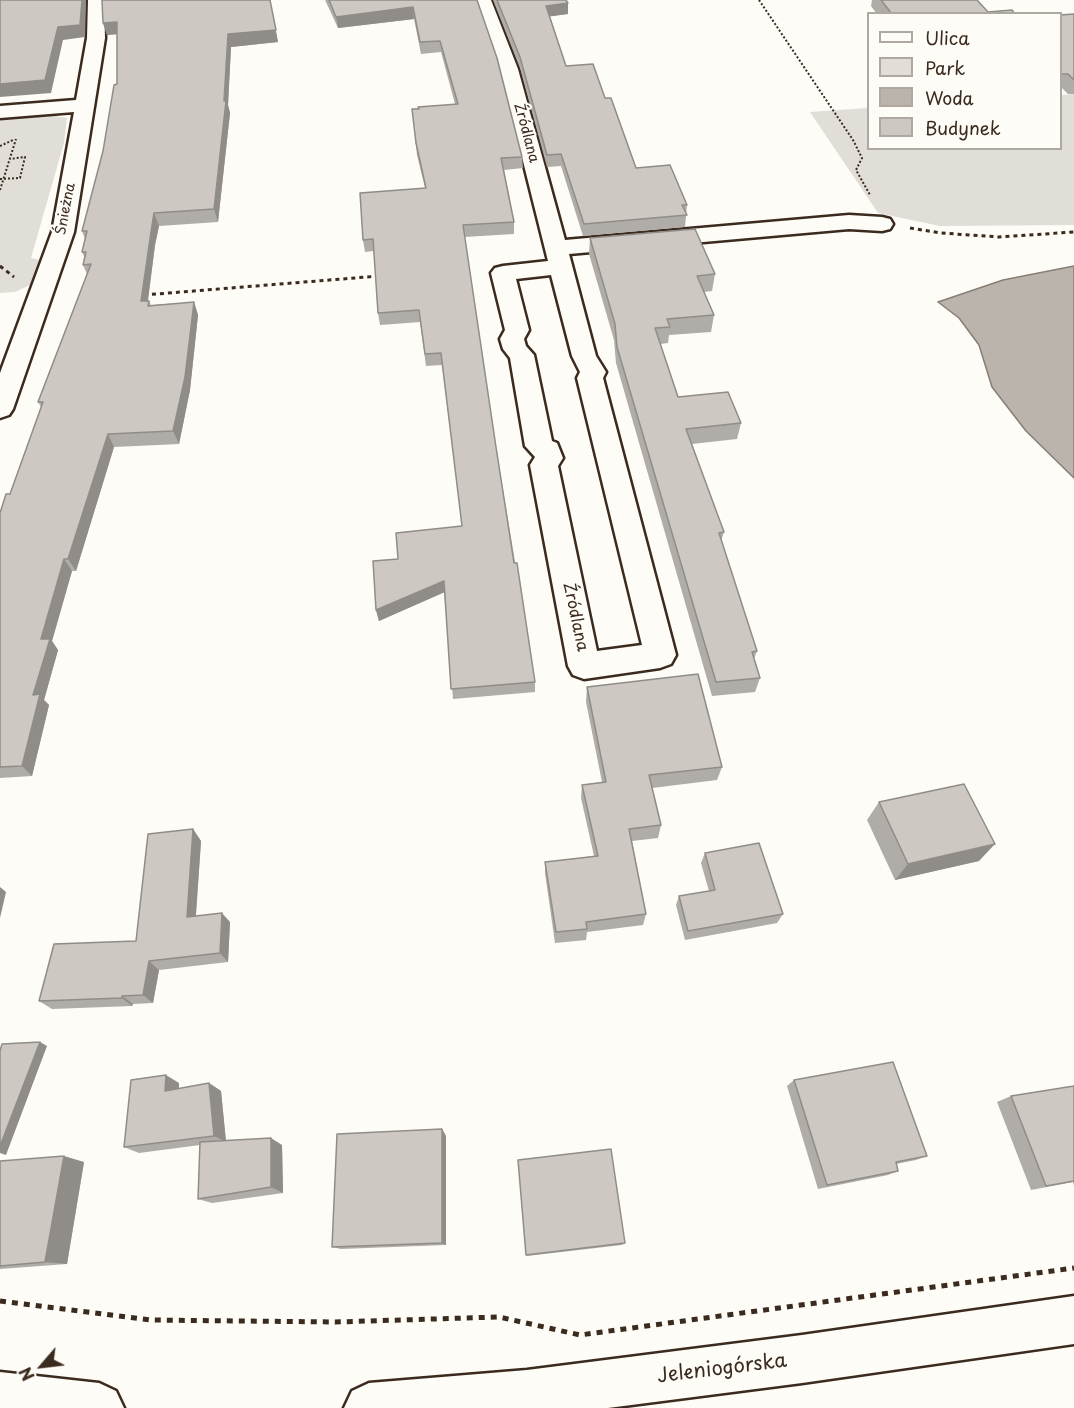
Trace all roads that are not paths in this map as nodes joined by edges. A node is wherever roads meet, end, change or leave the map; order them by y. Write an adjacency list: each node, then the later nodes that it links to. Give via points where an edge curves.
1 (96, 0): 3 (street, Śnieżna, via 96,38)
2 (483, 0): 6 (street, Źródlana, via 509,69)
3 (86, 105): 4 (street); 7 (street, Śnieżna, via 63,232)
4 (0, 112)
5 (882, 224): 6 (street, via 849,222)
6 (559, 258): 6 (street, Źródlana, via 584,356 592,372 590,378 660,656 584,666 544,465 549,458 547,450 539,446 522,356 512,339 517,330 503,273)
7 (0, 409)
8 (1074, 1320): 11 (street, Jeleniogórska, via 527,1394)
9 (0, 1396): 10 (street)
10 (99, 1408)
11 (369, 1408)

